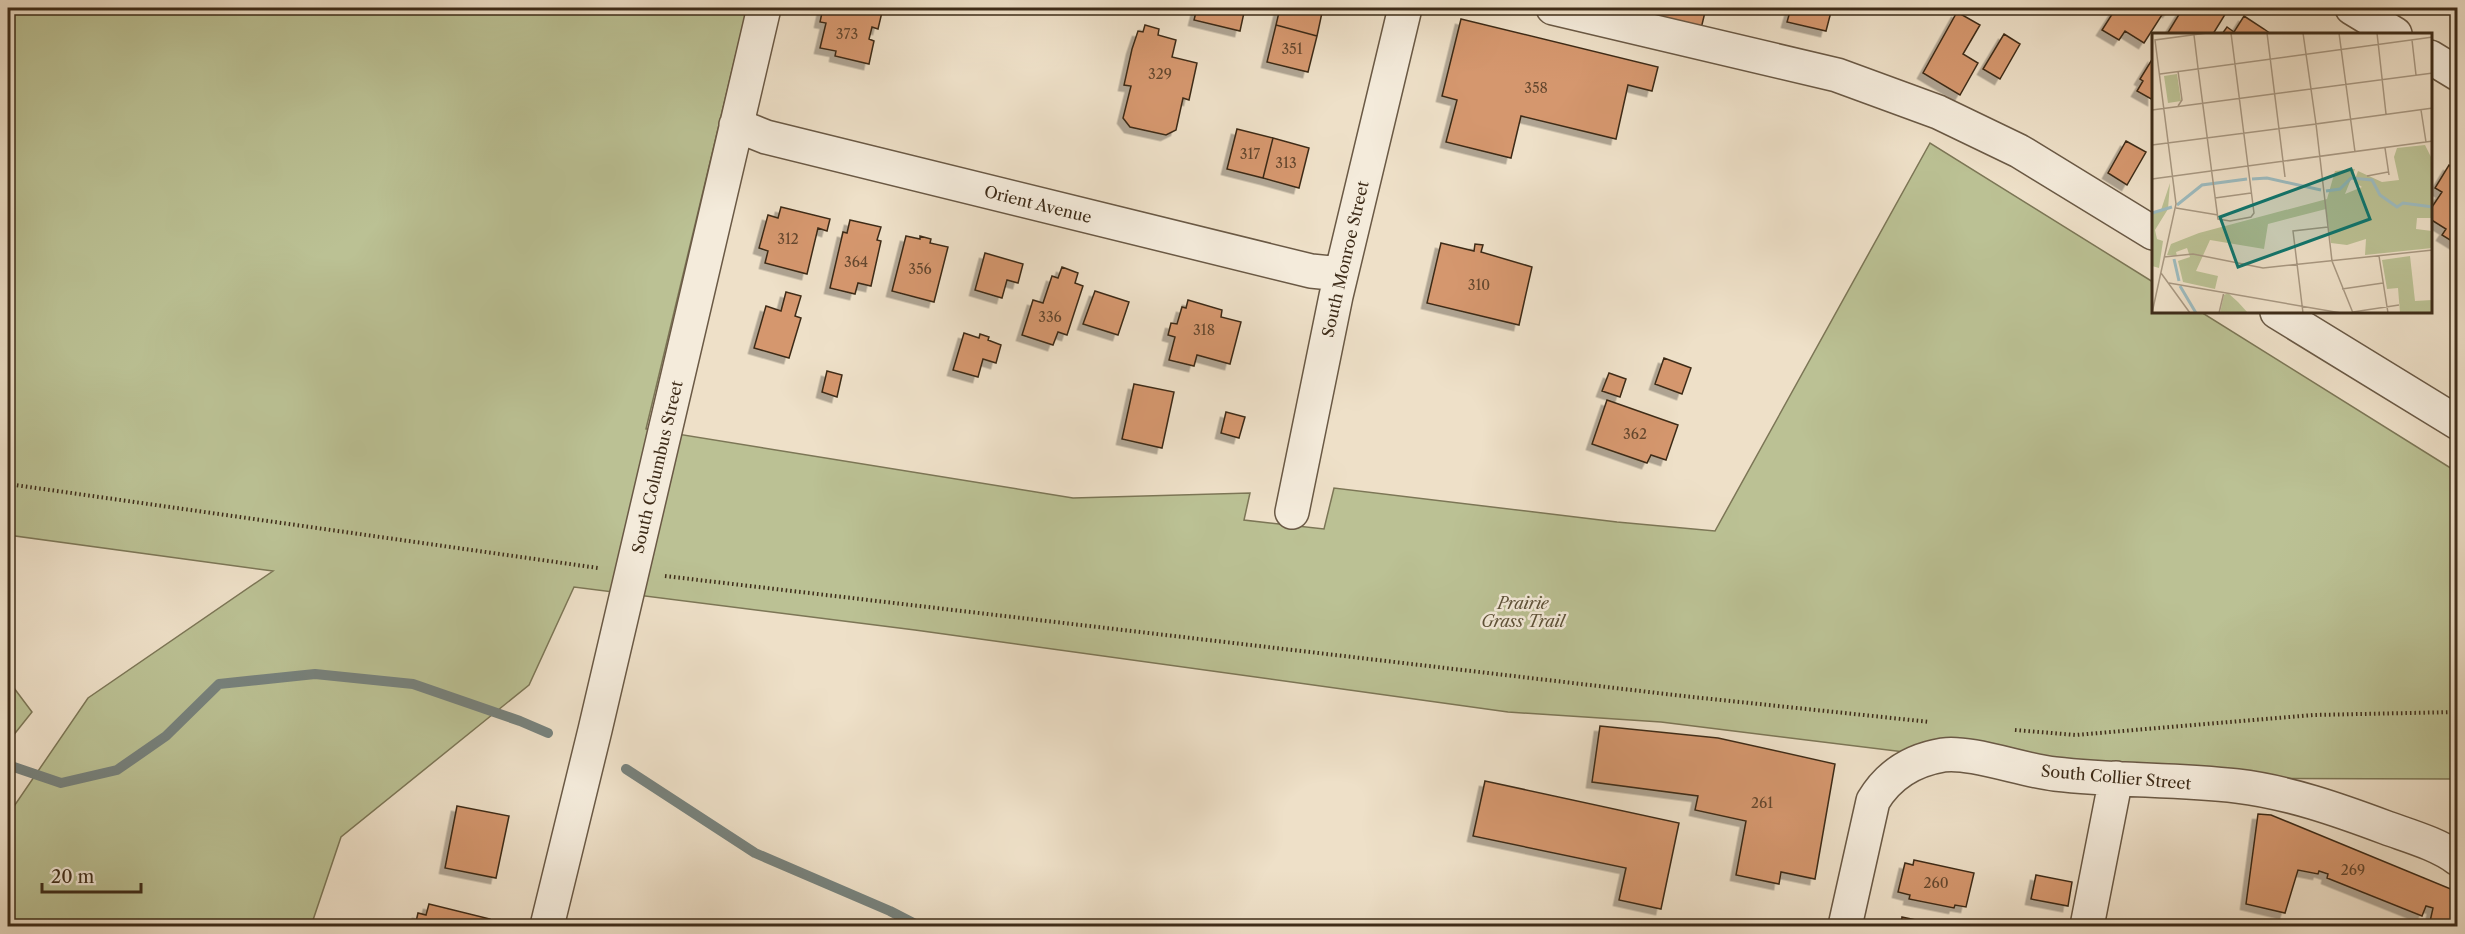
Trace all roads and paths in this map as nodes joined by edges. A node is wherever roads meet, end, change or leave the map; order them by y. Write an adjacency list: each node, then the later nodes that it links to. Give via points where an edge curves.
1 (764, 8): 8 (street, South Columbus Street)
2 (1405, 8): 10 (street, South Monroe Street)
3 (1553, 8): 9 (street, via 1837,75 1930,108 2019,151)
4 (2352, 8): 5 (street)
5 (2393, 33)
6 (2432, 58): 7 (street)
7 (2457, 74)
8 (736, 125): 10 (street, Orient Avenue, via 766,137 1311,271); 15 (street, South Columbus Street)
9 (2152, 232)
10 (1341, 274): 14 (street, South Monroe Street)
11 (2280, 314): 12 (street)
12 (2457, 423)
13 (8, 484): 15 (path)
14 (1292, 512)
15 (632, 573): 17 (path, via 1636,691); 21 (street, South Columbus Street)
16 (2457, 712): 18 (path, via 2313,715 2075,735)
17 (1936, 722)
18 (2005, 729)
19 (2116, 778): 20 (street, South Collier Street, via 2269,791 2366,820); 22 (street, South Collier Street, via 2054,774 1946,754 1922,759 1899,771 1873,801); 23 (street)
20 (2457, 859)
21 (547, 927)
22 (1845, 927)
23 (2087, 927)

